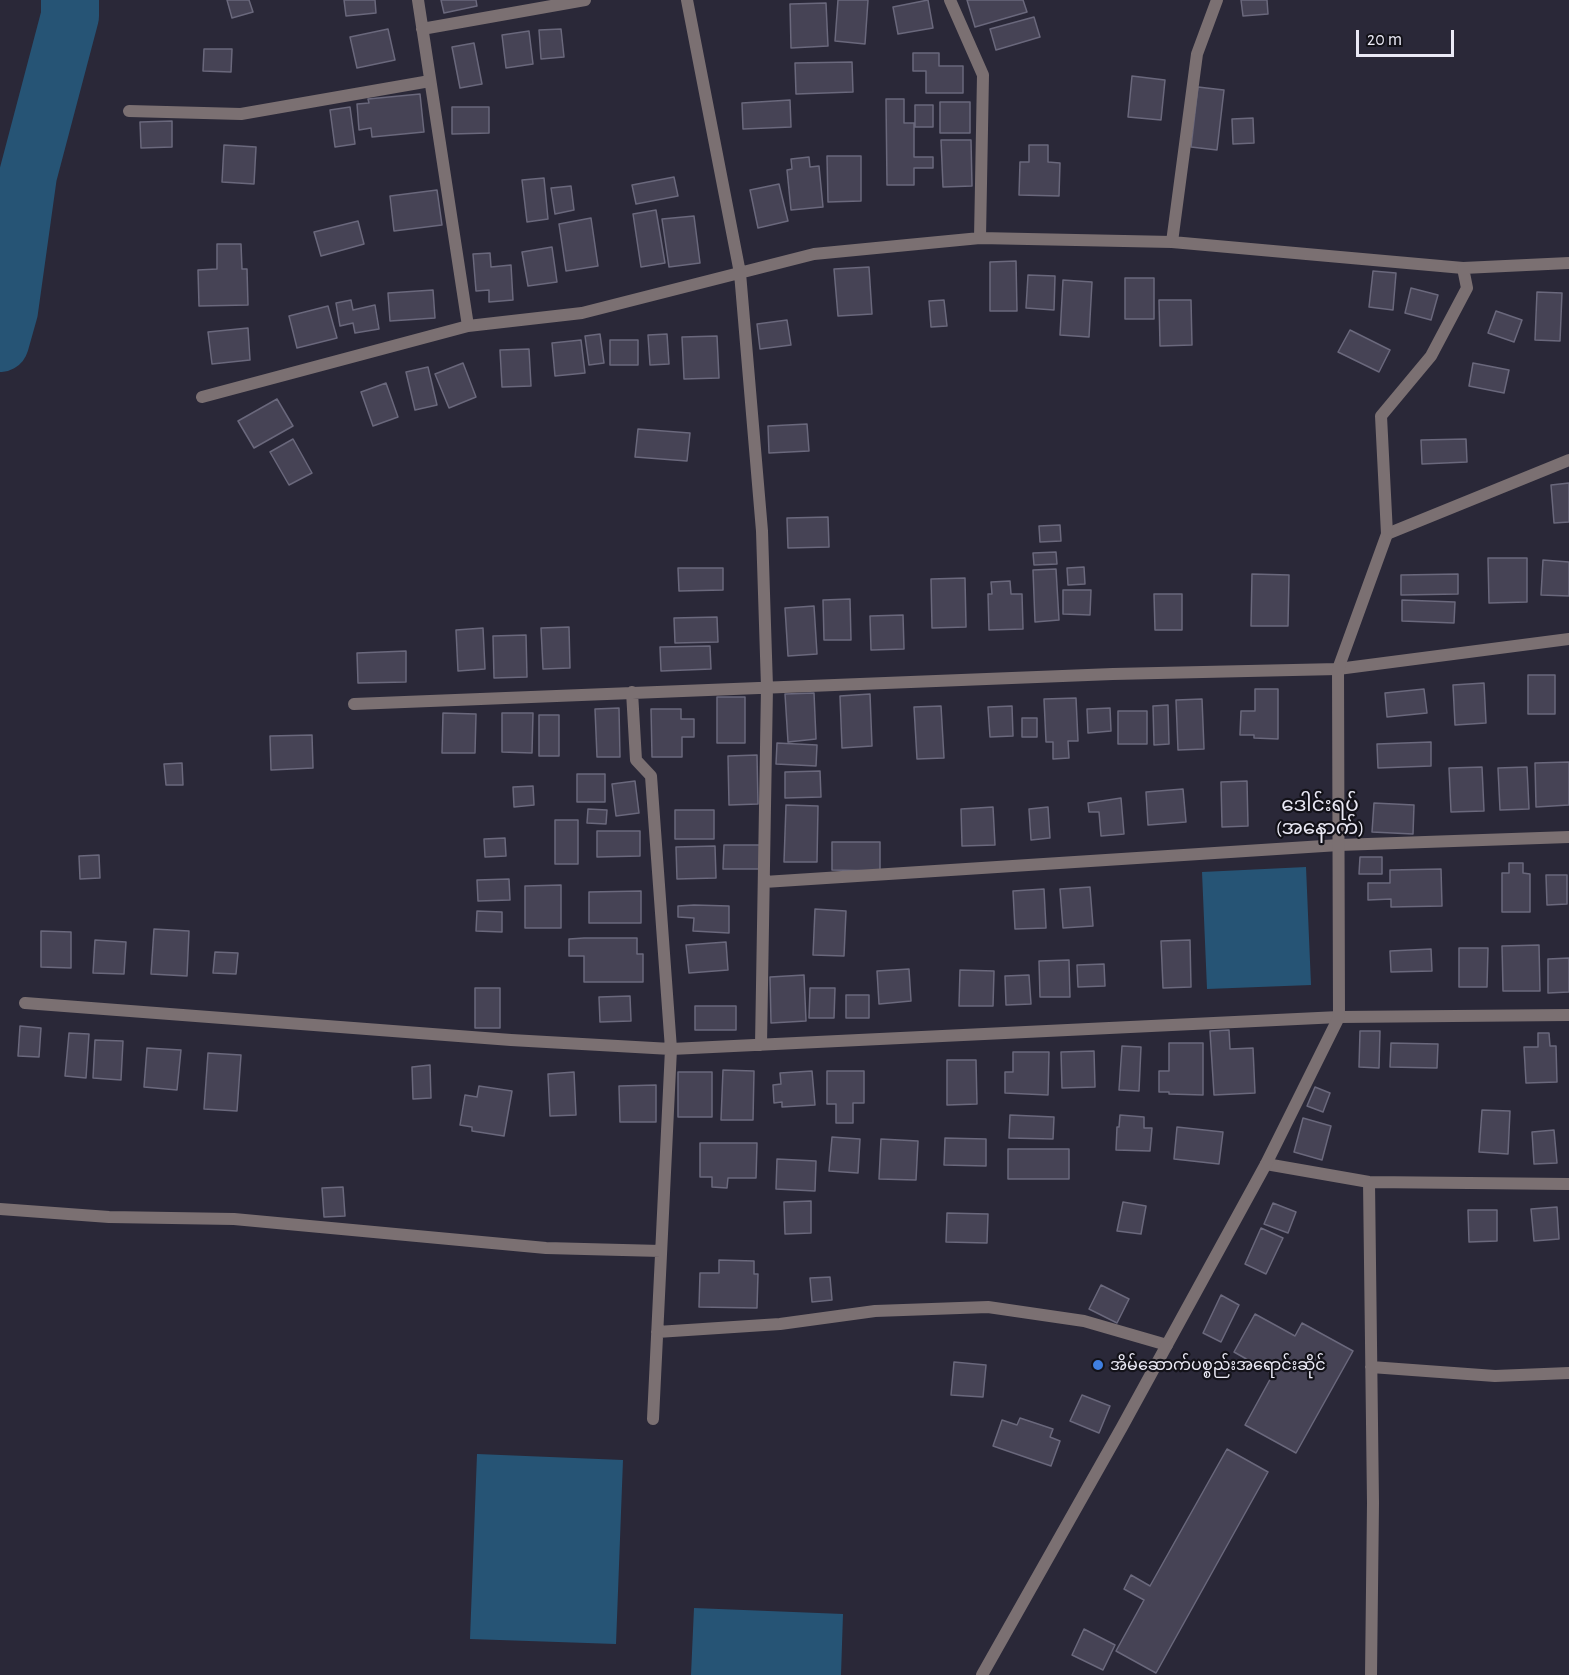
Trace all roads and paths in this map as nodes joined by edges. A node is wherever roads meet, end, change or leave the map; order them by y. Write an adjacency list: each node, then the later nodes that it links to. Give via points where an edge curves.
1 (418, 0): 6 (street)
2 (585, 0): 6 (street)
3 (687, 0): 13 (street)
4 (950, 0): 9 (street, via 983,75)
5 (1217, 0): 10 (street, via 1197,54)
6 (422, 29): 7 (street)
7 (430, 81): 8 (street, via 241,114); 14 (street)
8 (129, 111)
9 (980, 238): 10 (street); 13 (street, via 814,254)
10 (1172, 242): 12 (street)
11 (1569, 263): 12 (street)
12 (1463, 268): 17 (street, via 1467,288 1431,356 1381,416)
13 (740, 273): 14 (street, via 582,313); 20 (street, via 762,531)
14 (468, 326): 15 (street)
15 (202, 398)
16 (1569, 460): 17 (street)
17 (1387, 534): 19 (street)
18 (1569, 639): 19 (street)
19 (1338, 669): 20 (street); 24 (street)
20 (767, 687): 21 (street); 25 (street)
21 (632, 692): 22 (street); 30 (street, via 636,760 651,776)
22 (354, 704)
23 (1569, 837): 24 (street)
24 (1339, 845): 25 (street); 28 (street)
25 (764, 882): 29 (street)
26 (25, 1003): 30 (street)
27 (1569, 1015): 28 (street)
28 (1339, 1017): 29 (street); 31 (street)
29 (761, 1045): 30 (street)
30 (671, 1049): 35 (street)
31 (1266, 1164): 32 (street); 37 (street)
32 (1369, 1182): 33 (street); 38 (street)
33 (1569, 1184)
34 (0, 1209): 35 (street, via 109,1217 234,1219 546,1248)
35 (661, 1251): 36 (street)
36 (657, 1332): 37 (street, via 780,1324 875,1311 987,1307 1084,1321); 40 (street)
37 (1167, 1345): 41 (street)
38 (1371, 1367): 39 (street, via 1495,1376); 42 (street)
39 (1569, 1373)
40 (653, 1419)
41 (982, 1675)
42 (1371, 1675)

